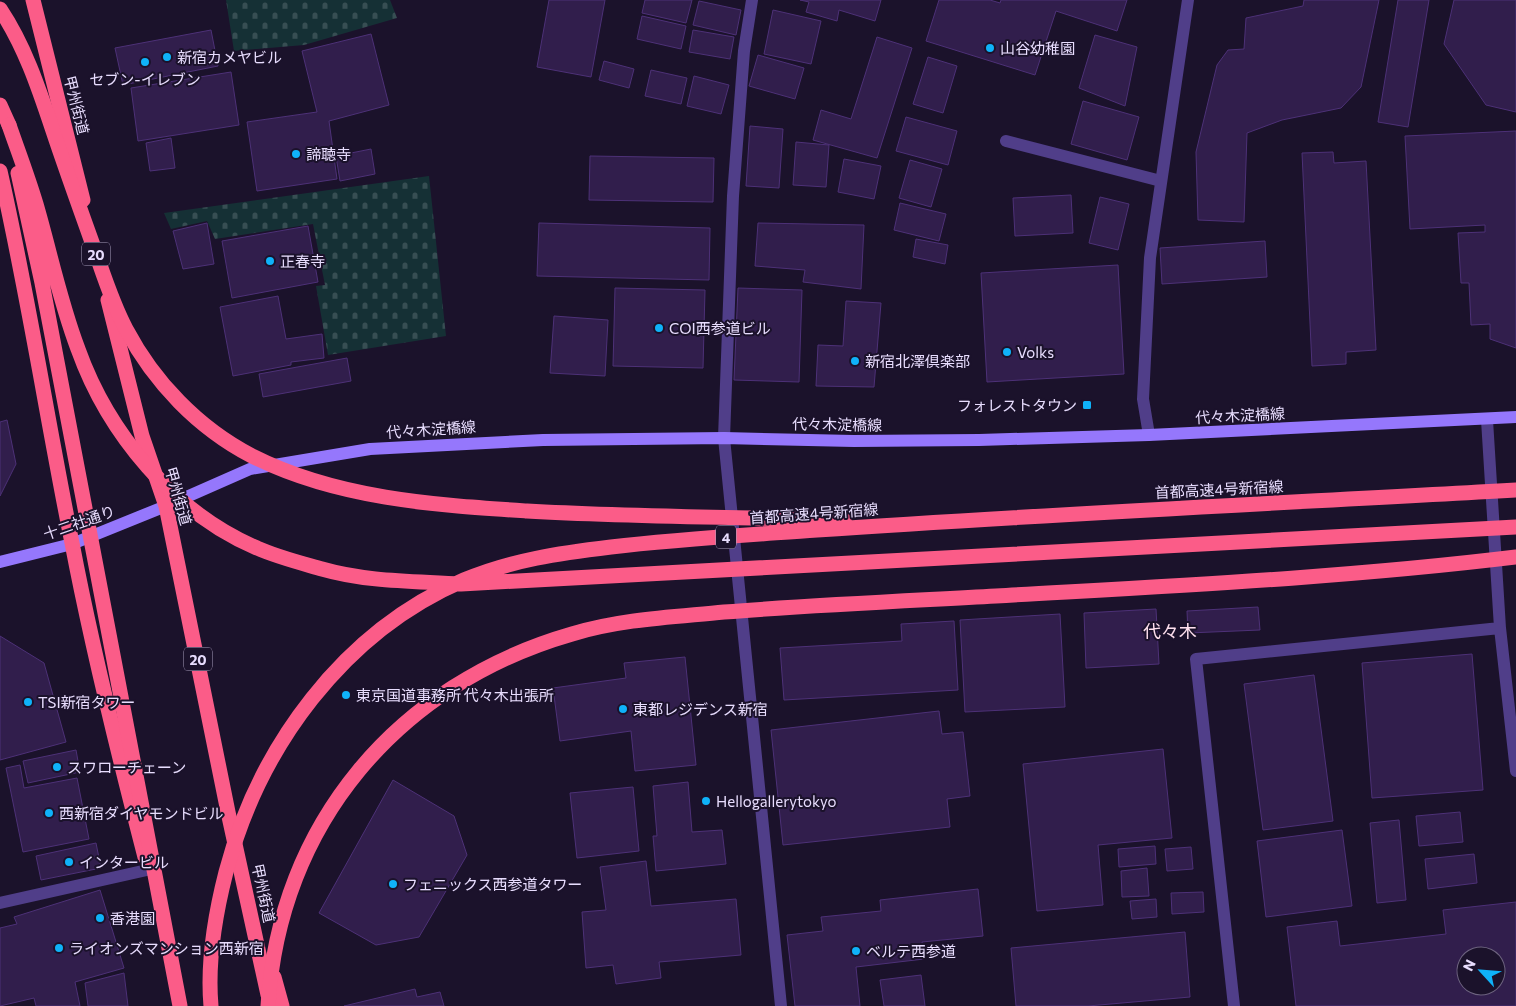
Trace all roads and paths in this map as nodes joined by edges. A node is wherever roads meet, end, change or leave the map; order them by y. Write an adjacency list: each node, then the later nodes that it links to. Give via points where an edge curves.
1 (33, 0): 15 (highway, 甲州街道 / 20, via 142,436)
2 (752, 0): 13 (street, via 744,51 733,196)
3 (1188, 0): 9 (street)
4 (0, 9): 16 (highway, bridge, via 30,64 108,288 126,329 149,367 182,406 250,455 338,488 391,499 579,514)
5 (0, 105): 6 (highway)
6 (9, 125): 17 (highway, bridge, via 36,202 78,350 96,392 122,434 178,497 213,524 257,548 324,570 381,580 460,584); 28 (highway, bridge)
7 (1006, 141): 9 (street)
8 (0, 171): 18 (highway, via 21,264)
9 (1160, 181): 12 (street, via 1150,258 1143,399)
10 (1516, 417): 11 (street, 代々木淀橋線)
11 (1487, 420): 12 (street, 代々木淀橋線); 21 (street)
12 (1149, 435): 13 (street, 代々木淀橋線, via 864,441)
13 (724, 438): 15 (street, 代々木淀橋線, via 543,440 370,450 250,469); 33 (street)
14 (1516, 490): 16 (highway, 首都高速4号新宿線 / 4, bridge)
15 (166, 506): 18 (street, 十二社通り); 24 (highway, 甲州街道 / 20)
16 (938, 522): 30 (highway, 首都高速4号新宿線 / 4, bridge, via 650,542 582,551 514,563 486,572 433,595 406,612 352,656 324,684 300,713 266,767 241,822 220,896 213,934)
17 (1516, 527)
18 (72, 544): 20 (street, 十二社通り); 23 (highway)
19 (1516, 557): 31 (highway, bridge, via 1342,575 674,616 607,626 542,643 475,674 426,706 381,744 359,768 321,822 295,877 273,959)
20 (0, 562)
21 (1500, 628): 22 (street); 34 (street, via 1196,659)
22 (1516, 771)
23 (129, 795): 25 (highway); 29 (highway)
24 (228, 812): 31 (highway, 甲州街道 / 20); 32 (highway, 20)
25 (147, 870): 26 (street); 27 (highway)
26 (0, 904)
27 (173, 1006)
28 (180, 1006)
29 (185, 1006)
30 (212, 1006)
31 (269, 1006)
32 (282, 1006)
33 (781, 1006)
34 (1234, 1006)

